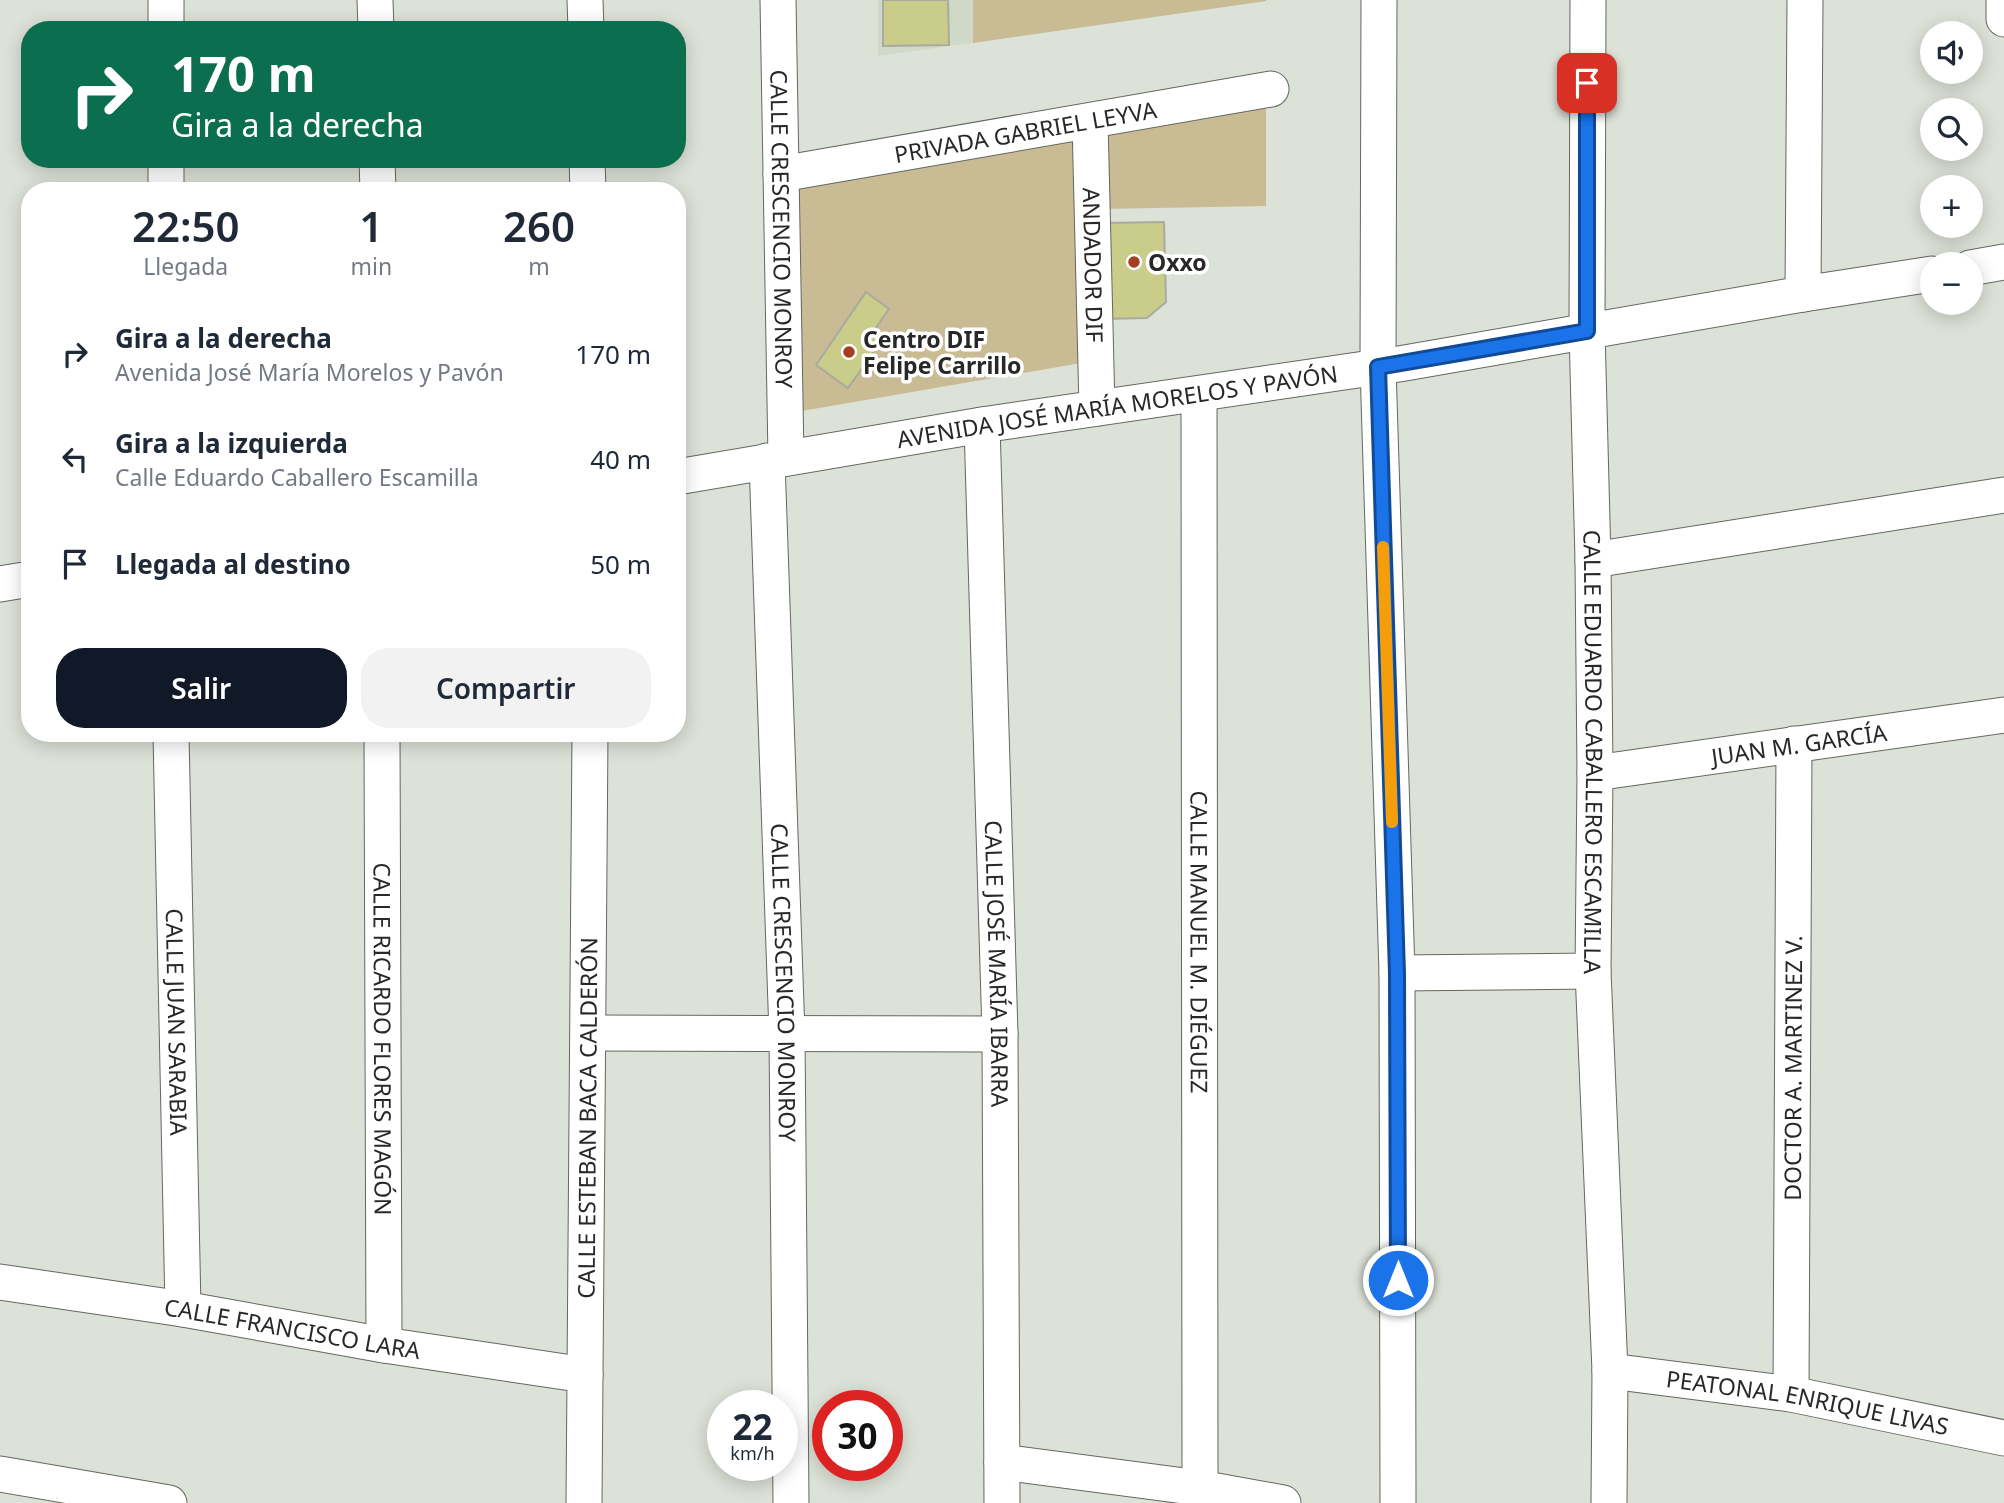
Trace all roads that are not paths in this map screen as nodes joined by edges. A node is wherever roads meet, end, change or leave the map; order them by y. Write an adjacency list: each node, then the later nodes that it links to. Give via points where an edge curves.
1 (166, 0): 10 (street)
2 (375, 0): 11 (street)
3 (585, 0): 12 (street)
4 (778, 0): 15 (street, CALLE CRESCENCIO MONROY)
5 (1378, 0): 21 (street)
6 (1588, 0): 20 (street, CALLE EDUARDO CABALLERO ESCAMILLA)
7 (1805, 0): 19 (street)
8 (2004, 0): 9 (street)
9 (2004, 19)
10 (166, 21)
11 (376, 21)
12 (586, 21)
13 (1271, 89): 14 (street, PRIVADA GABRIEL LEYVA)
14 (1090, 121): 15 (street, PRIVADA GABRIEL LEYVA); 23 (street, ANDADOR DIF)
15 (781, 174): 25 (street, CALLE CRESCENCIO MONROY)
16 (2004, 262): 17 (street)
17 (1983, 266)
18 (1920, 276): 19 (street, AVENIDA JOSÉ MARÍA MORELOS Y PAVÓN)
19 (1803, 294): 20 (street, AVENIDA JOSÉ MARÍA MORELOS Y PAVÓN)
20 (1587, 331): 21 (street, AVENIDA JOSÉ MARÍA MORELOS Y PAVÓN); 28 (street, CALLE EDUARDO CABALLERO ESCAMILLA)
21 (1378, 367): 22 (street, AVENIDA JOSÉ MARÍA MORELOS Y PAVÓN); 38 (street)
22 (1199, 394): 23 (street, AVENIDA JOSÉ MARÍA MORELOS Y PAVÓN); 51 (street, CALLE MANUEL M. DIÉGUEZ)
23 (1097, 408): 24 (street, AVENIDA JOSÉ MARÍA MORELOS Y PAVÓN)
24 (982, 425): 25 (street, AVENIDA JOSÉ MARÍA MORELOS Y PAVÓN); 41 (street, CALLE JOSÉ MARÍA IBARRA)
25 (776, 460): 26 (street, AVENIDA JOSÉ MARÍA MORELOS Y PAVÓN); 40 (street, CALLE CRESCENCIO MONROY)
26 (686, 475)
27 (2004, 495): 28 (street)
28 (1593, 560): 36 (street, CALLE EDUARDO CABALLERO ESCAMILLA)
29 (21, 580): 30 (street)
30 (0, 584)
31 (2004, 715): 35 (street, JUAN M. GARCÍA)
32 (171, 742): 43 (street, CALLE JUAN SARABIA)
33 (382, 742): 44 (street, CALLE RICARDO FLORES MAGÓN)
34 (590, 742): 39 (street, CALLE ESTEBAN BACA CALDERÓN)
35 (1794, 744): 36 (street, JUAN M. GARCÍA); 47 (street, DOCTOR A. MARTINEZ V.)
36 (1595, 774): 37 (street, CALLE EDUARDO CABALLERO ESCAMILLA)
37 (1593, 971): 38 (street); 45 (street, CALLE EDUARDO CABALLERO ESCAMILLA)
38 (1397, 973): 57 (street)
39 (589, 1033): 40 (street); 46 (street, CALLE ESTEBAN BACA CALDERÓN)
40 (787, 1034): 41 (street); 54 (street, CALLE CRESCENCIO MONROY)
41 (1000, 1034): 49 (street, CALLE JOSÉ MARÍA IBARRA)
42 (0, 1282): 43 (street, CALLE FRANCISCO LARA)
43 (183, 1309): 44 (street, CALLE FRANCISCO LARA)
44 (384, 1345): 46 (street, CALLE FRANCISCO LARA)
45 (1609, 1371): 47 (street, PEATONAL ENRIQUE LIVAS); 58 (street, CALLE EDUARDO CABALLERO ESCAMILLA)
46 (585, 1375): 53 (street, CALLE ESTEBAN BACA CALDERÓN)
47 (1791, 1394): 48 (street, PEATONAL ENRIQUE LIVAS)
48 (2004, 1438)
49 (1002, 1462): 51 (street); 55 (street, CALLE JOSÉ MARÍA IBARRA)
50 (0, 1474): 52 (street)
51 (1200, 1488): 56 (street)
52 (169, 1503)
53 (584, 1503)
54 (791, 1503)
55 (1002, 1503)
56 (1283, 1503)
57 (1398, 1503)
58 (1609, 1503)

